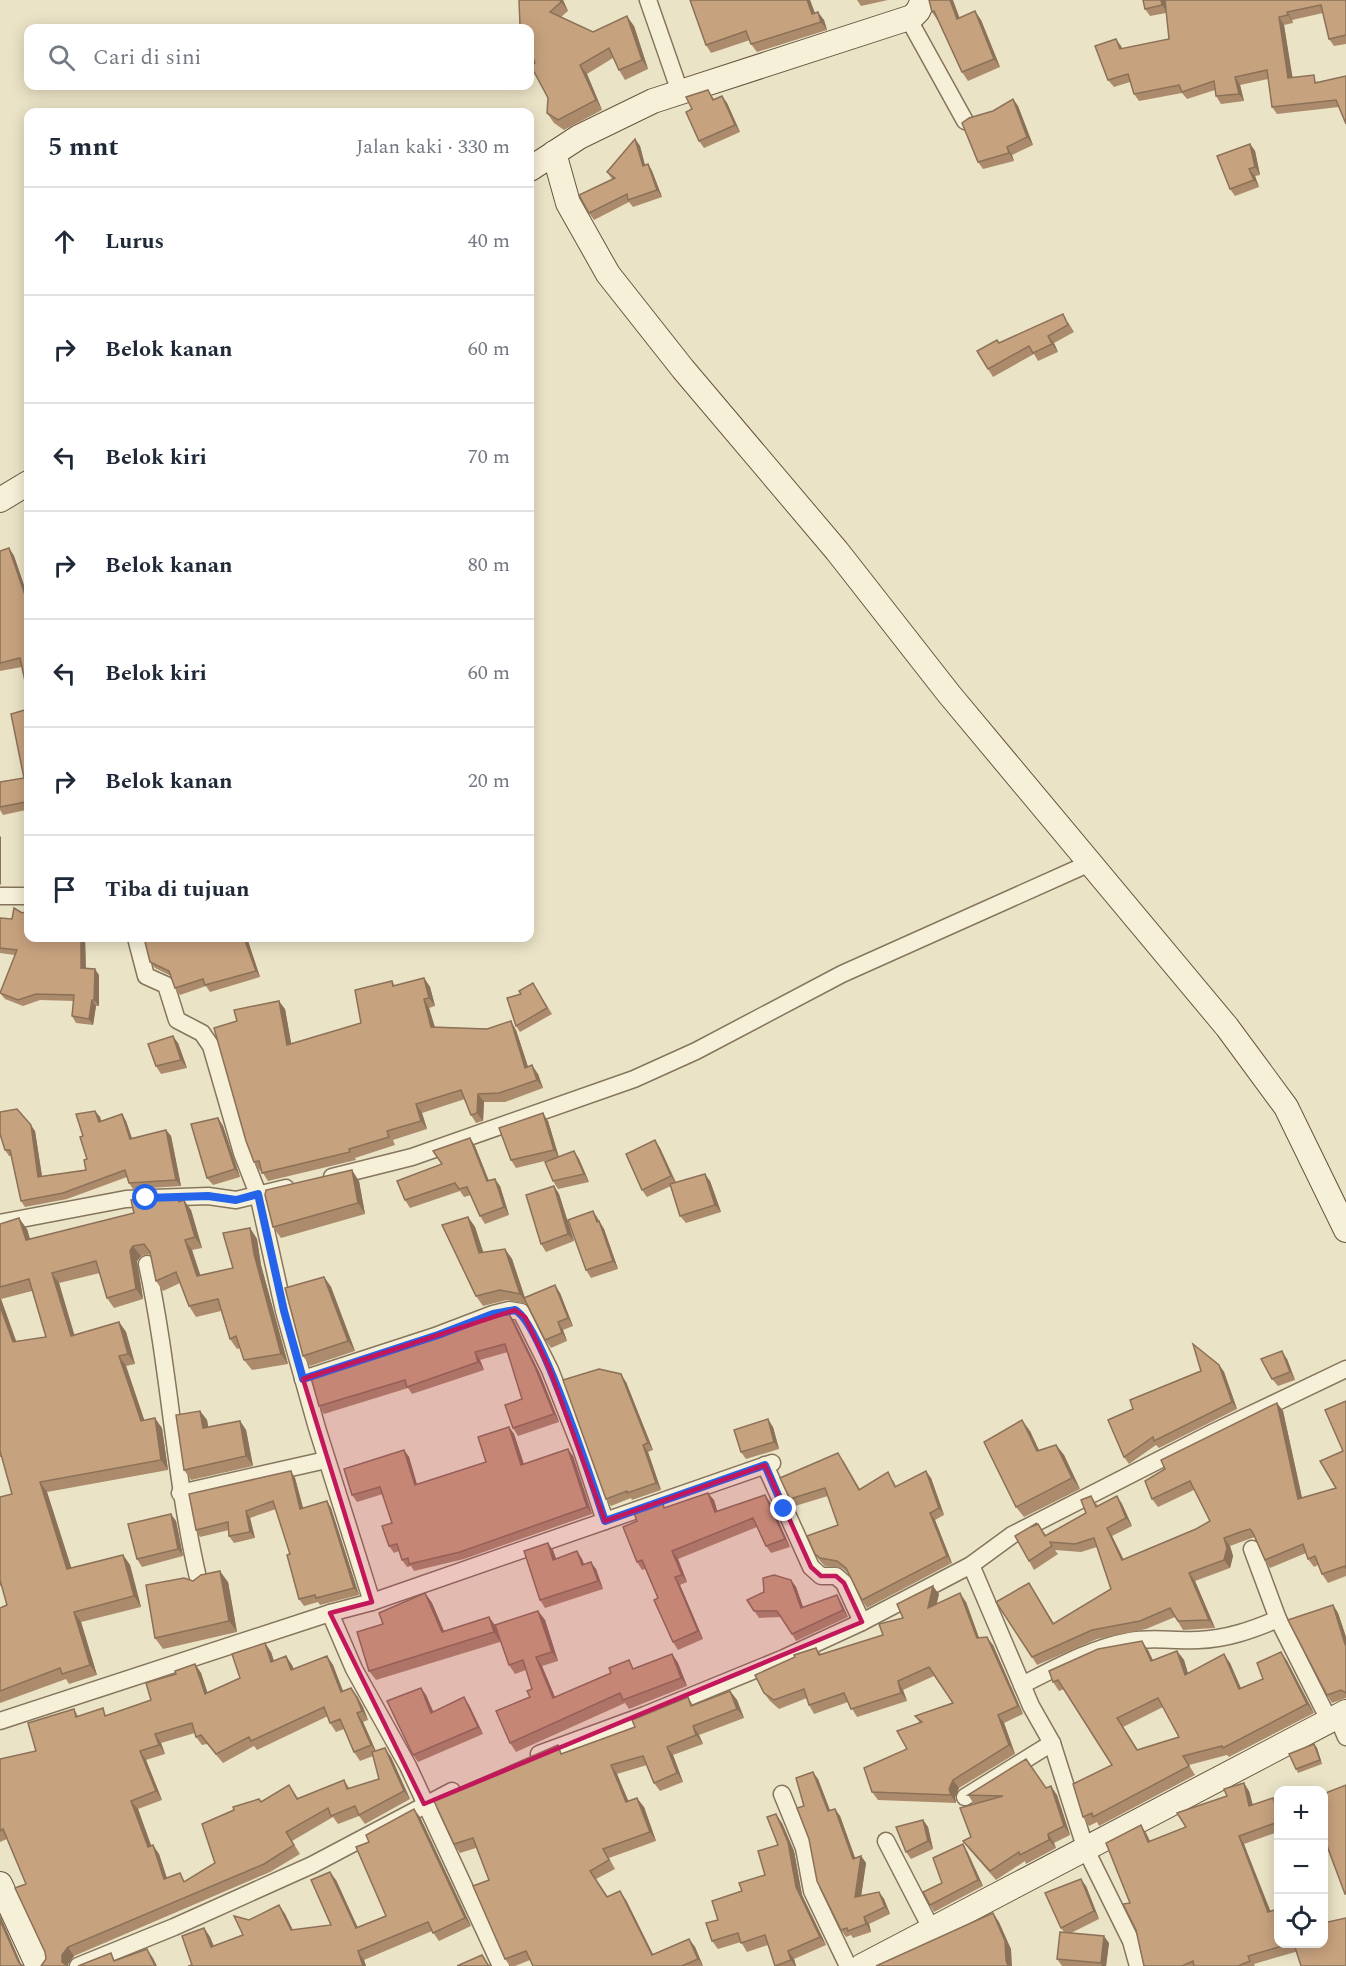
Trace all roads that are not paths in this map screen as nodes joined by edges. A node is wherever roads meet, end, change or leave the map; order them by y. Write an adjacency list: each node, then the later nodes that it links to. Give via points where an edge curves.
1 (648, 0): 3 (street)
2 (915, 9): 3 (street); 4 (street)
3 (680, 92): 5 (street, via 652,101)
4 (965, 121)
5 (556, 152): 6 (street); 9 (street, via 568,203 608,274)
6 (534, 166)
7 (24, 485): 8 (street)
8 (0, 500)
9 (1090, 863): 13 (street, via 842,974 696,1051 633,1079 412,1157); 15 (street, via 1227,1027 1286,1107)
10 (0, 896): 11 (street)
11 (24, 896)
12 (137, 942): 13 (street, via 146,976 166,985 177,1020 209,1039)
13 (258, 1194): 14 (street, via 236,1200 208,1196 126,1198); 18 (street)
14 (0, 1223)
15 (1346, 1230)
16 (147, 1264): 20 (street, via 159,1319)
17 (1346, 1369): 23 (street, via 1012,1535)
18 (303, 1379): 19 (street); 21 (street, via 493,1314 521,1312 550,1370)
19 (326, 1460): 20 (street); 25 (street)
20 (180, 1493): 24 (street)
21 (605, 1521): 25 (street); 28 (street, via 768,1464 811,1567 821,1576 836,1576 844,1583)
22 (1252, 1549): 27 (street)
23 (971, 1565): 28 (street); 29 (street)
24 (199, 1582)
25 (372, 1602): 26 (street)
26 (330, 1613): 30 (street); 37 (street, via 354,1669 408,1766)
27 (1278, 1619): 29 (street, via 1221,1638 1128,1641 1096,1650); 31 (street)
28 (862, 1622): 33 (street, via 784,1658)
29 (1022, 1685): 32 (street)
30 (0, 1721)
31 (1340, 1721): 39 (street)
32 (1052, 1743): 36 (street); 39 (street)
33 (525, 1760)
34 (464, 1785): 37 (street)
35 (782, 1794): 45 (street, via 804,1848 812,1891)
36 (965, 1797)
37 (424, 1804): 43 (street, via 312,1865); 44 (street)
38 (886, 1841): 41 (street)
39 (1086, 1850): 41 (street); 47 (street, via 1131,1941)
40 (0, 1884): 42 (street)
41 (932, 1930): 46 (street)
42 (38, 1966)
43 (78, 1966)
44 (501, 1966)
45 (848, 1966)
46 (861, 1966)
47 (1138, 1966)

